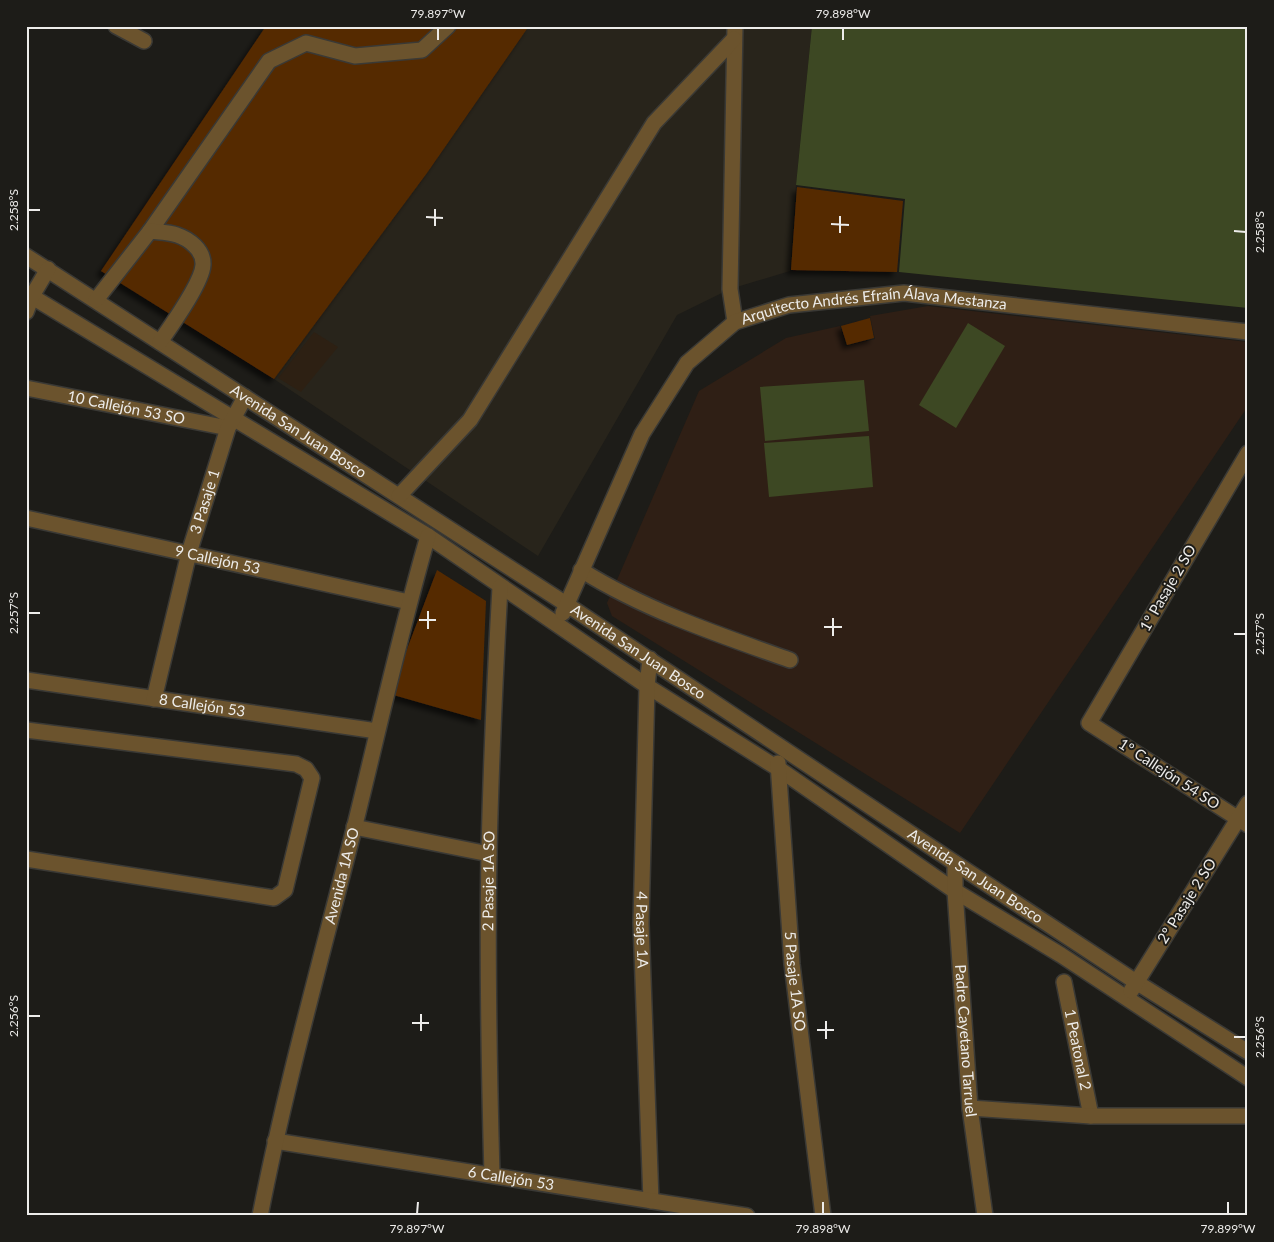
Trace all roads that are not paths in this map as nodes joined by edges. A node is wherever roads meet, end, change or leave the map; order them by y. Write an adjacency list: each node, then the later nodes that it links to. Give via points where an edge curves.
1 (116, 26): 4 (street)
2 (448, 26): 5 (street, via 422,50 355,56 306,43 269,61)
3 (735, 32): 11 (street, via 730,289); 20 (street, via 654,122 470,420)
4 (144, 41)
5 (150, 231): 9 (street); 13 (street, via 176,234 191,242 202,255 203,266)
6 (26, 256): 7 (street, Avenida San Juan Bosco)
7 (48, 269): 8 (street); 9 (street, Avenida San Juan Bosco)
8 (29, 294): 10 (street); 16 (street, Avenida San Juan Bosco)
9 (96, 300): 13 (street, Avenida San Juan Bosco)
10 (26, 312)
11 (735, 322): 12 (street, Arquitecto Andrés Efraín Álava Mestanza, via 788,305 904,293); 24 (street, Arquitecto Andrés Efraín Álava Mestanza, via 687,363 642,434)
12 (1248, 332)
13 (160, 342): 15 (street, Avenida San Juan Bosco)
14 (26, 388): 16 (street, 10 Callejón 53 SO)
15 (245, 396): 16 (street, 3 Pasaje 1); 17 (street, Avenida San Juan Bosco)
16 (230, 423): 18 (street, Avenida San Juan Bosco); 23 (street, 3 Pasaje 1)
17 (298, 431): 18 (street); 20 (street, Avenida San Juan Bosco)
18 (284, 449): 22 (street, Avenida San Juan Bosco)
19 (1248, 453): 34 (street, 1º Pasaje 2 SO)
20 (399, 496): 27 (street, Avenida San Juan Bosco)
21 (26, 518): 23 (street, 9 Callejón 53)
22 (428, 536): 25 (street, Avenida San Juan Bosco); 26 (street, Avenida 1A SO)
23 (189, 554): 26 (street, 9 Callejón 53); 33 (street, 3 Pasaje 1)
24 (581, 570): 27 (street, Arquitecto Andrés Efraín Álava Mestanza); 30 (street, via 609,587 706,630)
25 (500, 587): 28 (street, Avenida San Juan Bosco); 42 (street, 2 Pasaje 1A SO)
26 (409, 602): 36 (street, Avenida 1A SO)
27 (566, 604): 28 (street, Arquitecto Andrés Efraín Álava Mestanza); 29 (street, Avenida San Juan Bosco)
28 (558, 625): 32 (street, Avenida San Juan Bosco)
29 (650, 659): 32 (street, 4 Pasaje 1A); 37 (street, Avenida San Juan Bosco)
30 (790, 660)
31 (26, 680): 33 (street, 8 Callejón 53)
32 (647, 686): 38 (street, Avenida San Juan Bosco); 56 (street, 4 Pasaje 1A, via 641,923)
33 (154, 699): 36 (street, 8 Callejón 53)
34 (1089, 723): 40 (street, 1º Callejón 54 SO)
35 (26, 730): 43 (street, via 296,764 306,769 312,778 285,890 274,898)
36 (377, 731): 41 (street, Avenida 1A SO)
37 (777, 744): 38 (street, 5 Pasaje 1A SO); 44 (street, Avenida San Juan Bosco)
38 (779, 769): 45 (street, Avenida San Juan Bosco); 59 (street, 5 Pasaje 1A SO, via 792,964)
39 (1248, 803): 40 (street, 2º Pasaje 2 SO)
40 (1243, 821): 47 (street, 2º Pasaje 2 SO)
41 (354, 827): 42 (street); 54 (street, Avenida 1A SO)
42 (489, 854): 55 (street, 2 Pasaje 1A SO)
43 (26, 859)
44 (955, 863): 45 (street, Padre Cayetano Tarruel); 47 (street, Avenida San Juan Bosco)
45 (955, 891): 48 (street, Avenida San Juan Bosco); 51 (street, Padre Cayetano Tarruel)
46 (1064, 982): 52 (street, 1 Peatonal 2)
47 (1136, 982): 48 (street, 2º Pasaje 2 SO); 49 (street, Avenida San Juan Bosco)
48 (1126, 998): 50 (street, Avenida San Juan Bosco)
49 (1248, 1052)
50 (1248, 1078)
51 (970, 1108): 52 (street); 60 (street, Padre Cayetano Tarruel)
52 (1091, 1116): 53 (street)
53 (1248, 1116)
54 (275, 1142): 55 (street, 6 Callejón 53); 57 (street, Avenida 1A SO)
55 (492, 1176): 56 (street, 6 Callejón 53)
56 (651, 1201): 58 (street, 6 Callejón 53)
57 (260, 1216)
58 (747, 1216)
59 (823, 1216)
60 (985, 1216)

